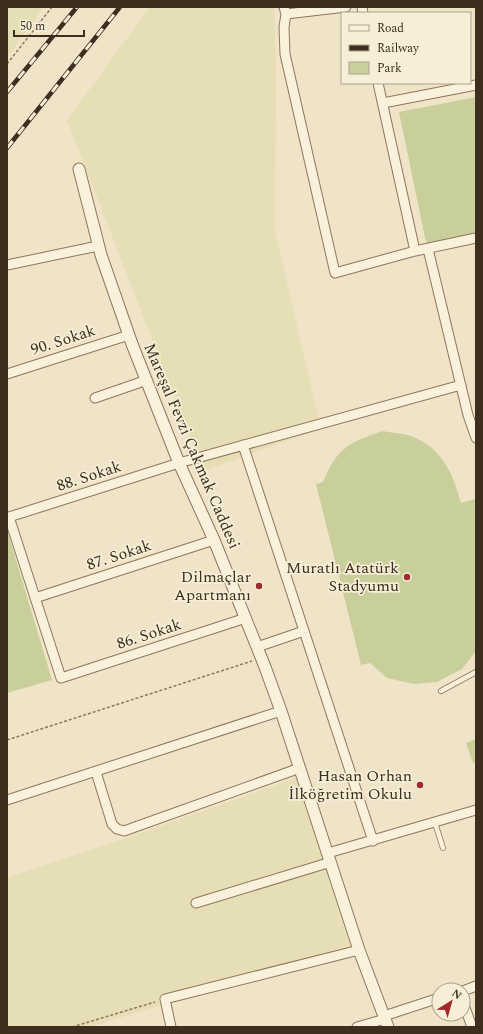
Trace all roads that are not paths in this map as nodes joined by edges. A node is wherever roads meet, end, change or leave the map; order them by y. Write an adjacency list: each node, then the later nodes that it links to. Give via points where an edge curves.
1 (346, 7): 2 (street)
2 (285, 10): 10 (street, via 285,54 335,273)
3 (378, 84): 5 (street)
4 (476, 85): 5 (street)
5 (383, 103): 10 (street)
6 (79, 168): 8 (street, Mareşal Fevzi Çakmak Caddesi)
7 (476, 238): 9 (street)
8 (98, 246): 11 (street); 12 (street, Mareşal Fevzi Çakmak Caddesi)
9 (428, 249): 10 (street); 15 (street)
10 (415, 251)
11 (7, 265)
12 (129, 335): 13 (street, 90. Sokak); 14 (street, Mareşal Fevzi Çakmak Caddesi)
13 (7, 374)
14 (147, 380): 16 (street); 20 (street, Mareşal Fevzi Çakmak Caddesi)
15 (461, 385): 17 (street); 19 (street, 88. Sokak)
16 (95, 398)
17 (472, 414): 18 (street)
18 (476, 438)
19 (243, 445): 20 (street, 88. Sokak); 24 (street)
20 (179, 463): 21 (street, Mareşal Fevzi Çakmak Caddesi); 22 (street, 88. Sokak, via 9,517)
21 (214, 540): 22 (street, 87. Sokak); 23 (street, Mareşal Fevzi Çakmak Caddesi)
22 (34, 598): 23 (street, 86. Sokak, via 61,678)
23 (246, 618): 25 (street, Mareşal Fevzi Çakmak Caddesi)
24 (304, 631): 25 (street); 34 (street)
25 (257, 647): 28 (street, Mareşal Fevzi Çakmak Caddesi)
26 (476, 672): 27 (lane)
27 (441, 691)
28 (281, 711): 29 (street, Mareşal Fevzi Çakmak Caddesi); 30 (street)
29 (300, 768): 30 (street, via 124,831 112,824); 36 (street, Mareşal Fevzi Çakmak Caddesi)
30 (96, 772): 31 (street)
31 (7, 800)
32 (472, 809): 33 (street)
33 (435, 823): 34 (street); 35 (lane)
34 (373, 841): 36 (street)
35 (443, 848)
36 (330, 858): 37 (street); 38 (street, Mareşal Fevzi Çakmak Caddesi)
37 (196, 903)
38 (359, 950): 40 (street, Mareşal Fevzi Çakmak Caddesi); 41 (street, via 165,999)
39 (431, 1001): 40 (street)
40 (386, 1021): 42 (street)
41 (171, 1027)
42 (357, 1027)

